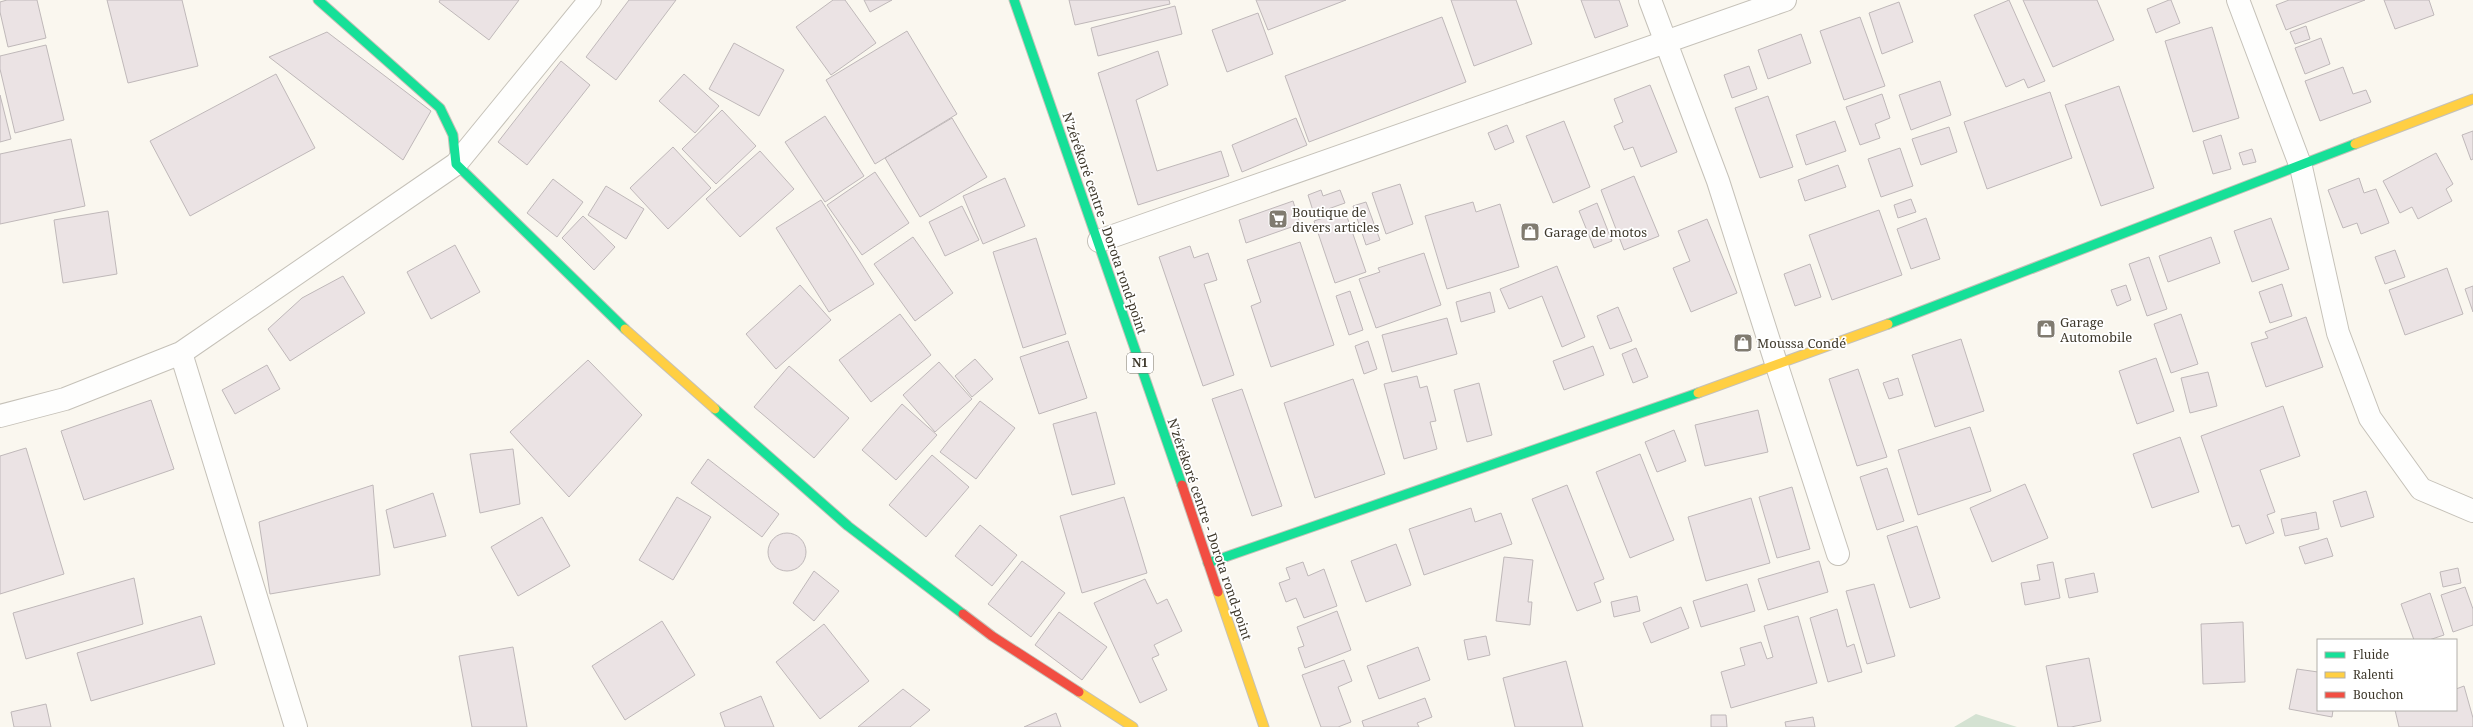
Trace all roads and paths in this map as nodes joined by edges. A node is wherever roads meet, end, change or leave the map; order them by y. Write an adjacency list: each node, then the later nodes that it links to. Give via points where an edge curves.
1 (318, 0): 9 (main road, via 440,108 453,135)
2 (590, 0): 9 (street)
3 (1014, 0): 11 (main road, N'zérékoré centre - Dorota rond-point / N1)
4 (1650, 0): 7 (street)
5 (1785, 0): 7 (street)
6 (2238, 0): 10 (street)
7 (1666, 43): 11 (street); 13 (street, via 1718,181)
8 (2473, 99): 10 (main road)
9 (456, 164): 12 (street); 19 (main road, via 642,345 848,526 992,636)
10 (2301, 167): 13 (main road); 15 (street, via 2338,333 2370,418 2421,489)
11 (1099, 241): 17 (main road, N'zérékoré centre - Dorota rond-point / N1)
12 (181, 353): 14 (street, via 65,399); 18 (street)
13 (1777, 366): 16 (street); 17 (main road)
14 (0, 416)
15 (2473, 511)
16 (1838, 554)
17 (1208, 563): 20 (main road, N'zérékoré centre - Dorota rond-point / N1)
18 (296, 727)
19 (1133, 727)
20 (1264, 727)

